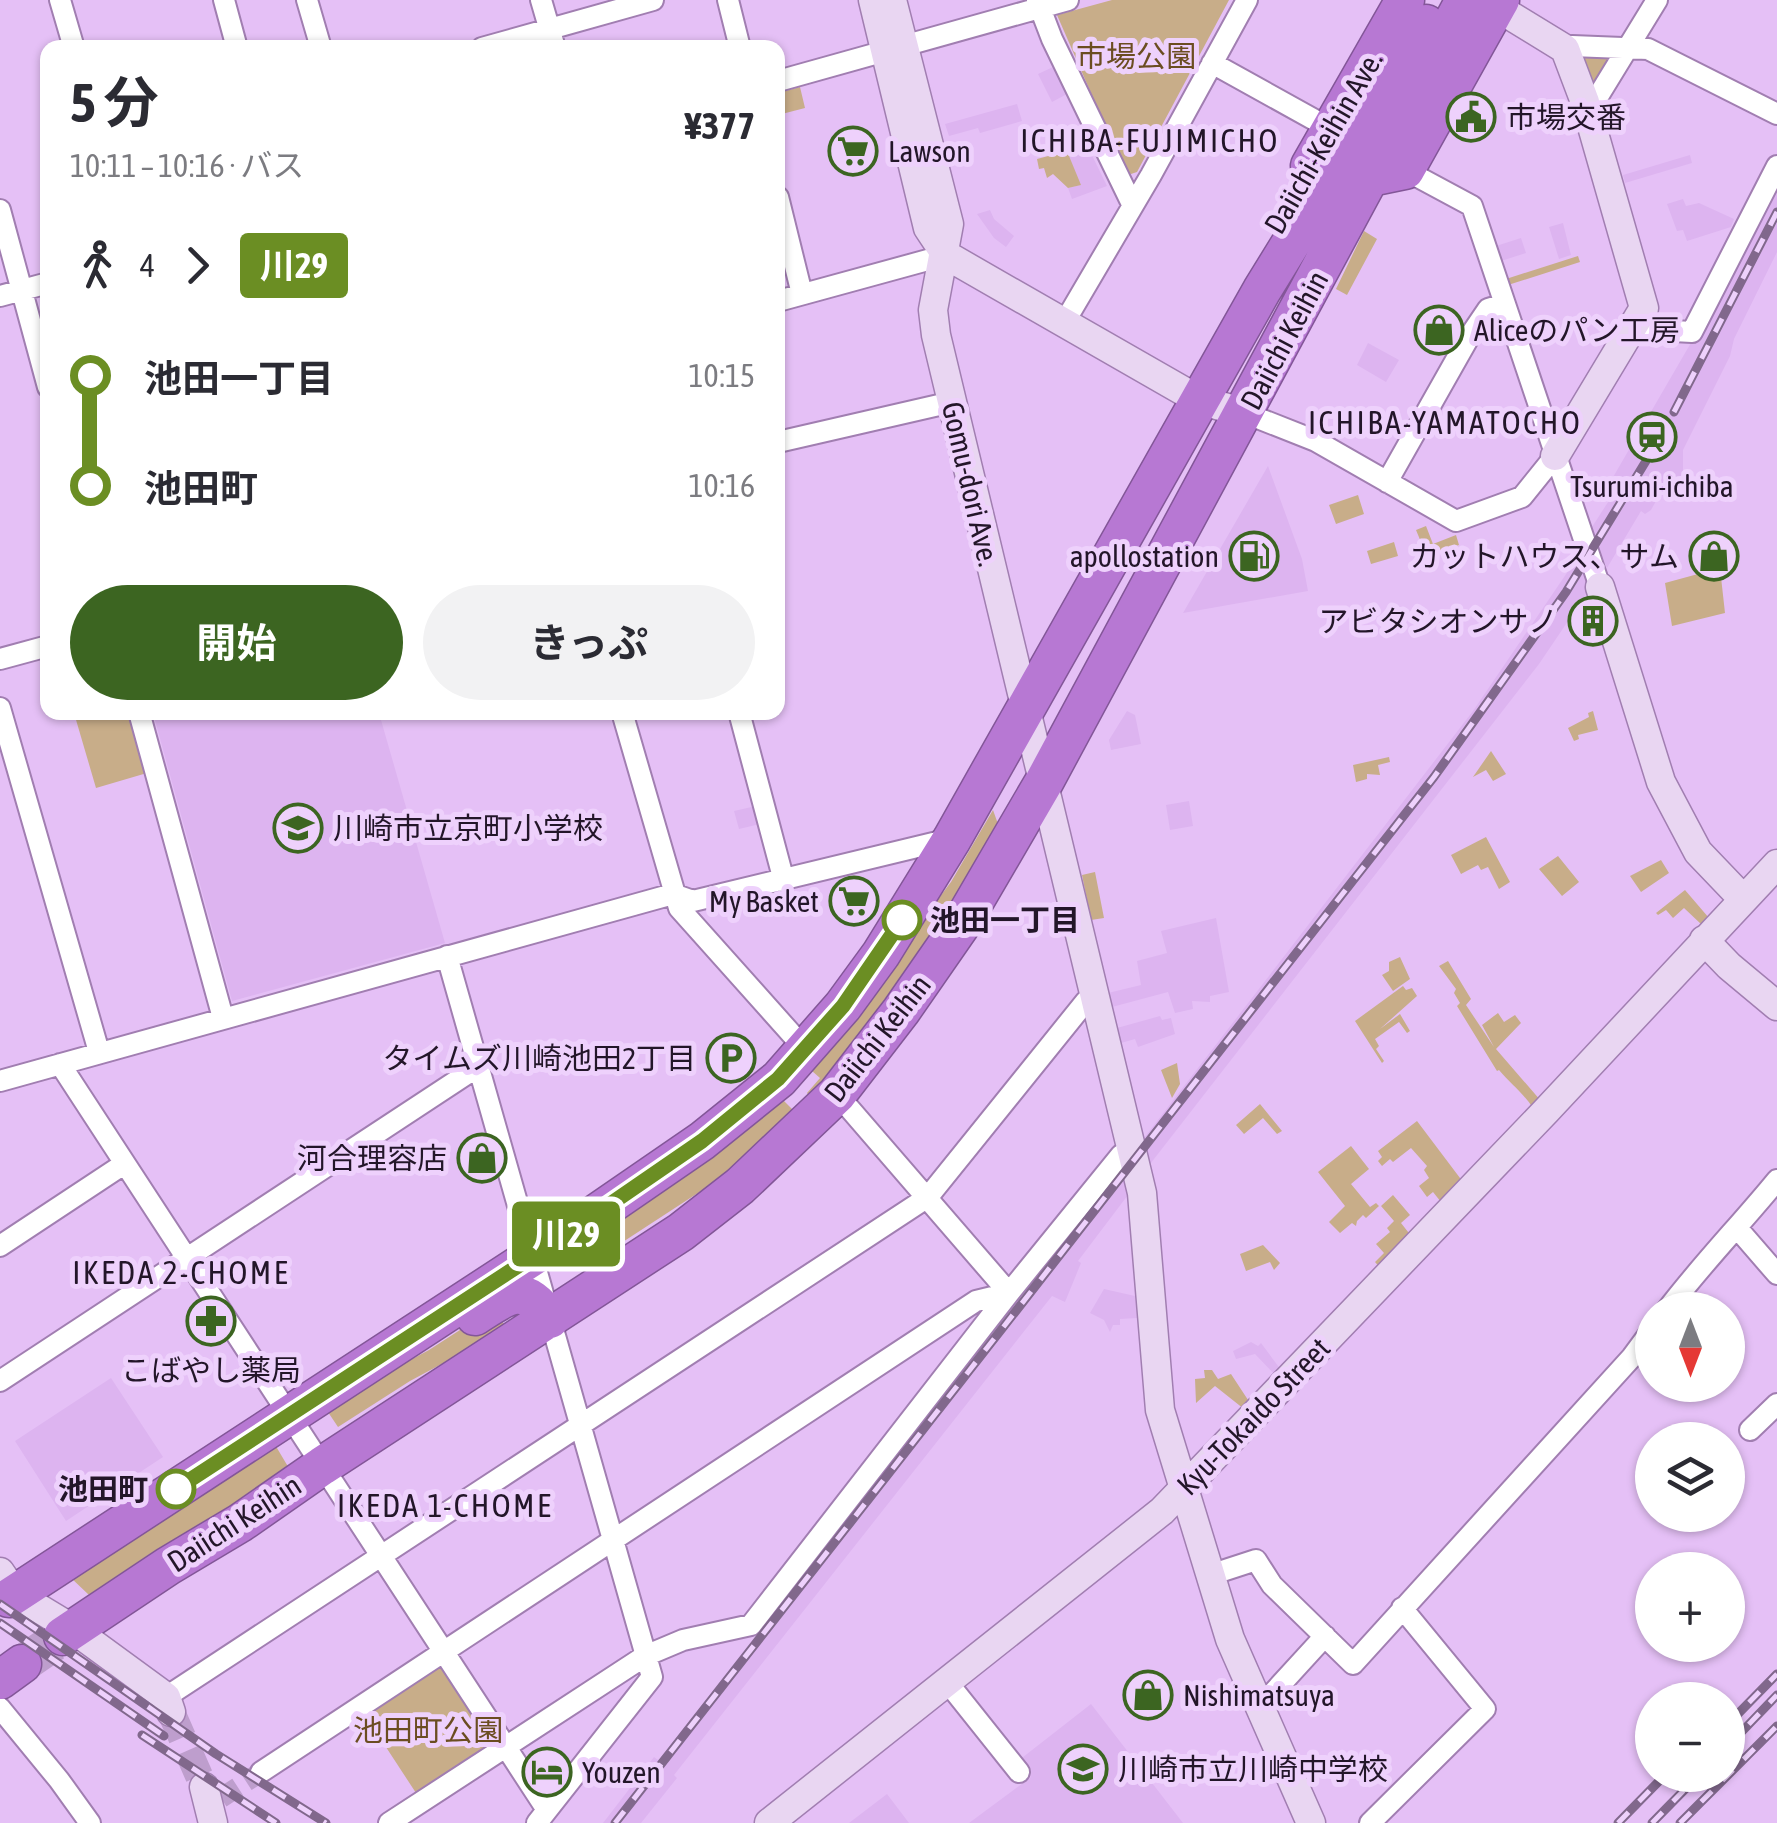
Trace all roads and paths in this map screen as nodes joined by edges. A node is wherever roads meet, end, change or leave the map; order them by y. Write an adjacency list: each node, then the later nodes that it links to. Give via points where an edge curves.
1 (60, 0): 17 (street)
2 (224, 0): 18 (street)
3 (308, 0): 19 (street)
4 (542, 0): 16 (street)
5 (652, 0): 16 (street)
6 (728, 0): 20 (street)
7 (873, 0): 21 (street)
8 (892, 0): 21 (street)
9 (1068, 0): 15 (street)
10 (1247, 0): 24 (street)
11 (1405, 0): 28 (highway, Daiichi-Keihin Ave.)
12 (1440, 0): 37 (highway, Daiichi Keihin)
13 (1657, 0): 22 (street)
14 (1486, 2): 23 (street); 30 (highway)
15 (1038, 4): 21 (street); 31 (street)
16 (552, 38)
17 (72, 40)
18 (234, 40)
19 (319, 40)
20 (738, 40)
21 (894, 47): 25 (street); 34 (street, via 928,228)
22 (1629, 47): 23 (street); 26 (street, via 1597,98); 27 (street, via 1648,49)
23 (1564, 49): 26 (street)
24 (1212, 63): 28 (street); 31 (street)
25 (785, 79)
26 (1585, 102): 42 (street, via 1644,308)
27 (1777, 114)
28 (1331, 129): 37 (highway, Daiichi-Keihin Ave., via 1262,249)
29 (1777, 166): 42 (street, via 1692,332 1655,330)
30 (1388, 173): 41 (street, via 1472,206); 47 (highway, Daiichi Keihin)
31 (1132, 204): 43 (street)
32 (0, 210): 36 (street)
33 (785, 225): 38 (street)
34 (946, 255): 38 (street); 43 (street); 46 (street, Gomu-dori Ave., via 933,310)
35 (40, 285): 36 (street)
36 (23, 290): 39 (street); 44 (street)
37 (1262, 290): 45 (highway, Daiichi Keihin)
38 (802, 294): 40 (street)
39 (0, 296)
40 (785, 299)
41 (1504, 304): 49 (street); 50 (street, via 1488,309)
42 (1638, 320): 49 (street)
43 (1064, 322): 45 (street)
44 (40, 356)
45 (1199, 400): 47 (street); 55 (highway, Daiichi Keihin)
46 (952, 402): 48 (street); 55 (street, Gomu-dori Ave.)
47 (1245, 412): 50 (street, via 1316,441); 59 (highway, Daiichi Keihin)
48 (785, 440)
49 (1555, 456): 50 (street, via 1522,497 1456,521); 51 (street)
50 (1388, 482)
51 (1600, 587): 64 (street, via 1660,782 1698,852)
52 (40, 648): 53 (street)
53 (0, 660)
54 (0, 708): 71 (street)
55 (1025, 712): 59 (street, Gomu-dori Ave.); 60 (highway, Daiichi Keihin)
56 (141, 720): 69 (street)
57 (624, 720): 63 (street)
58 (741, 720): 62 (street)
59 (1044, 782): 67 (street, Gomu-dori Ave.); 75 (highway, Daiichi Keihin, via 960,926)
60 (952, 838): 62 (street); 70 (highway, Daiichi Keihin, via 881,954)
61 (1777, 864): 64 (street)
62 (784, 880): 63 (street, via 693,901)
63 (673, 894): 66 (street); 70 (street)
64 (1743, 899): 65 (street, Kyu-Tokaido Street)
65 (1704, 940): 68 (street); 94 (street, Kyu-Tokaido Street)
66 (447, 956): 69 (street); 73 (street)
67 (1096, 998): 76 (street, Gomu-dori Ave.); 79 (street, via 1086,1000)
68 (1777, 1006)
69 (223, 1018): 71 (street)
70 (805, 1049): 84 (highway, Daiichi Keihin)
71 (100, 1052): 72 (street)
72 (60, 1064): 74 (street); 77 (street)
73 (479, 1066): 82 (street); 84 (street)
74 (0, 1082)
75 (838, 1094): 79 (street); 84 (highway, Daiichi Keihin, via 681,1232)
76 (1132, 1150): 86 (street); 94 (street, Gomu-dori Ave., via 1142,1194 1160,1410)
77 (124, 1164): 81 (street); 82 (street)
78 (1777, 1180): 80 (street)
79 (928, 1197): 86 (street); 91 (street)
80 (1738, 1229): 83 (street); 85 (street)
81 (0, 1246)
82 (186, 1257): 88 (street); 90 (street)
83 (1777, 1274)
84 (541, 1288): 90 (highway, Daiichi Keihin, via 324,1392); 91 (street); 93 (highway, Daiichi Keihin)
85 (1680, 1292)
86 (1009, 1293): 95 (street, via 976,1301); 103 (street, via 751,1625)
87 (1635, 1352): 99 (street)
88 (0, 1381)
89 (1777, 1404): 92 (street)
90 (289, 1416): 93 (street); 98 (highway, Daiichi Keihin)
91 (580, 1424): 95 (street); 96 (street)
92 (1750, 1430)
93 (322, 1466): 96 (street); 100 (highway, Daiichi Keihin)
94 (1185, 1485): 97 (street, Gomu-dori Ave.); 104 (street, Kyu-Tokaido Street, via 1162,1511)
95 (612, 1539): 102 (street); 103 (street)
96 (382, 1557): 102 (street); 105 (street)
97 (1210, 1575): 101 (street, via 1256,1560); 106 (street, Gomu-dori Ave.)
98 (8, 1588): 100 (street)
99 (1402, 1608): 101 (street, via 1353,1664); 116 (street, via 1485,1708)
100 (68, 1632): 105 (street)
101 (1325, 1636): 106 (street)
102 (442, 1651): 108 (street); 109 (street)
103 (645, 1656): 108 (street); 111 (street, via 652,1677)
104 (948, 1682): 110 (street); 114 (street, Kyu-Tokaido Street)
105 (168, 1705)
106 (1261, 1706): 115 (street, Gomu-dori Ave.)
107 (0, 1708): 112 (street)
108 (506, 1747): 111 (street); 113 (street)
109 (261, 1772)
110 (1018, 1772)
111 (542, 1817)
112 (90, 1823)
113 (389, 1823)
114 (770, 1823)
115 (1311, 1823)
116 (1370, 1823)

